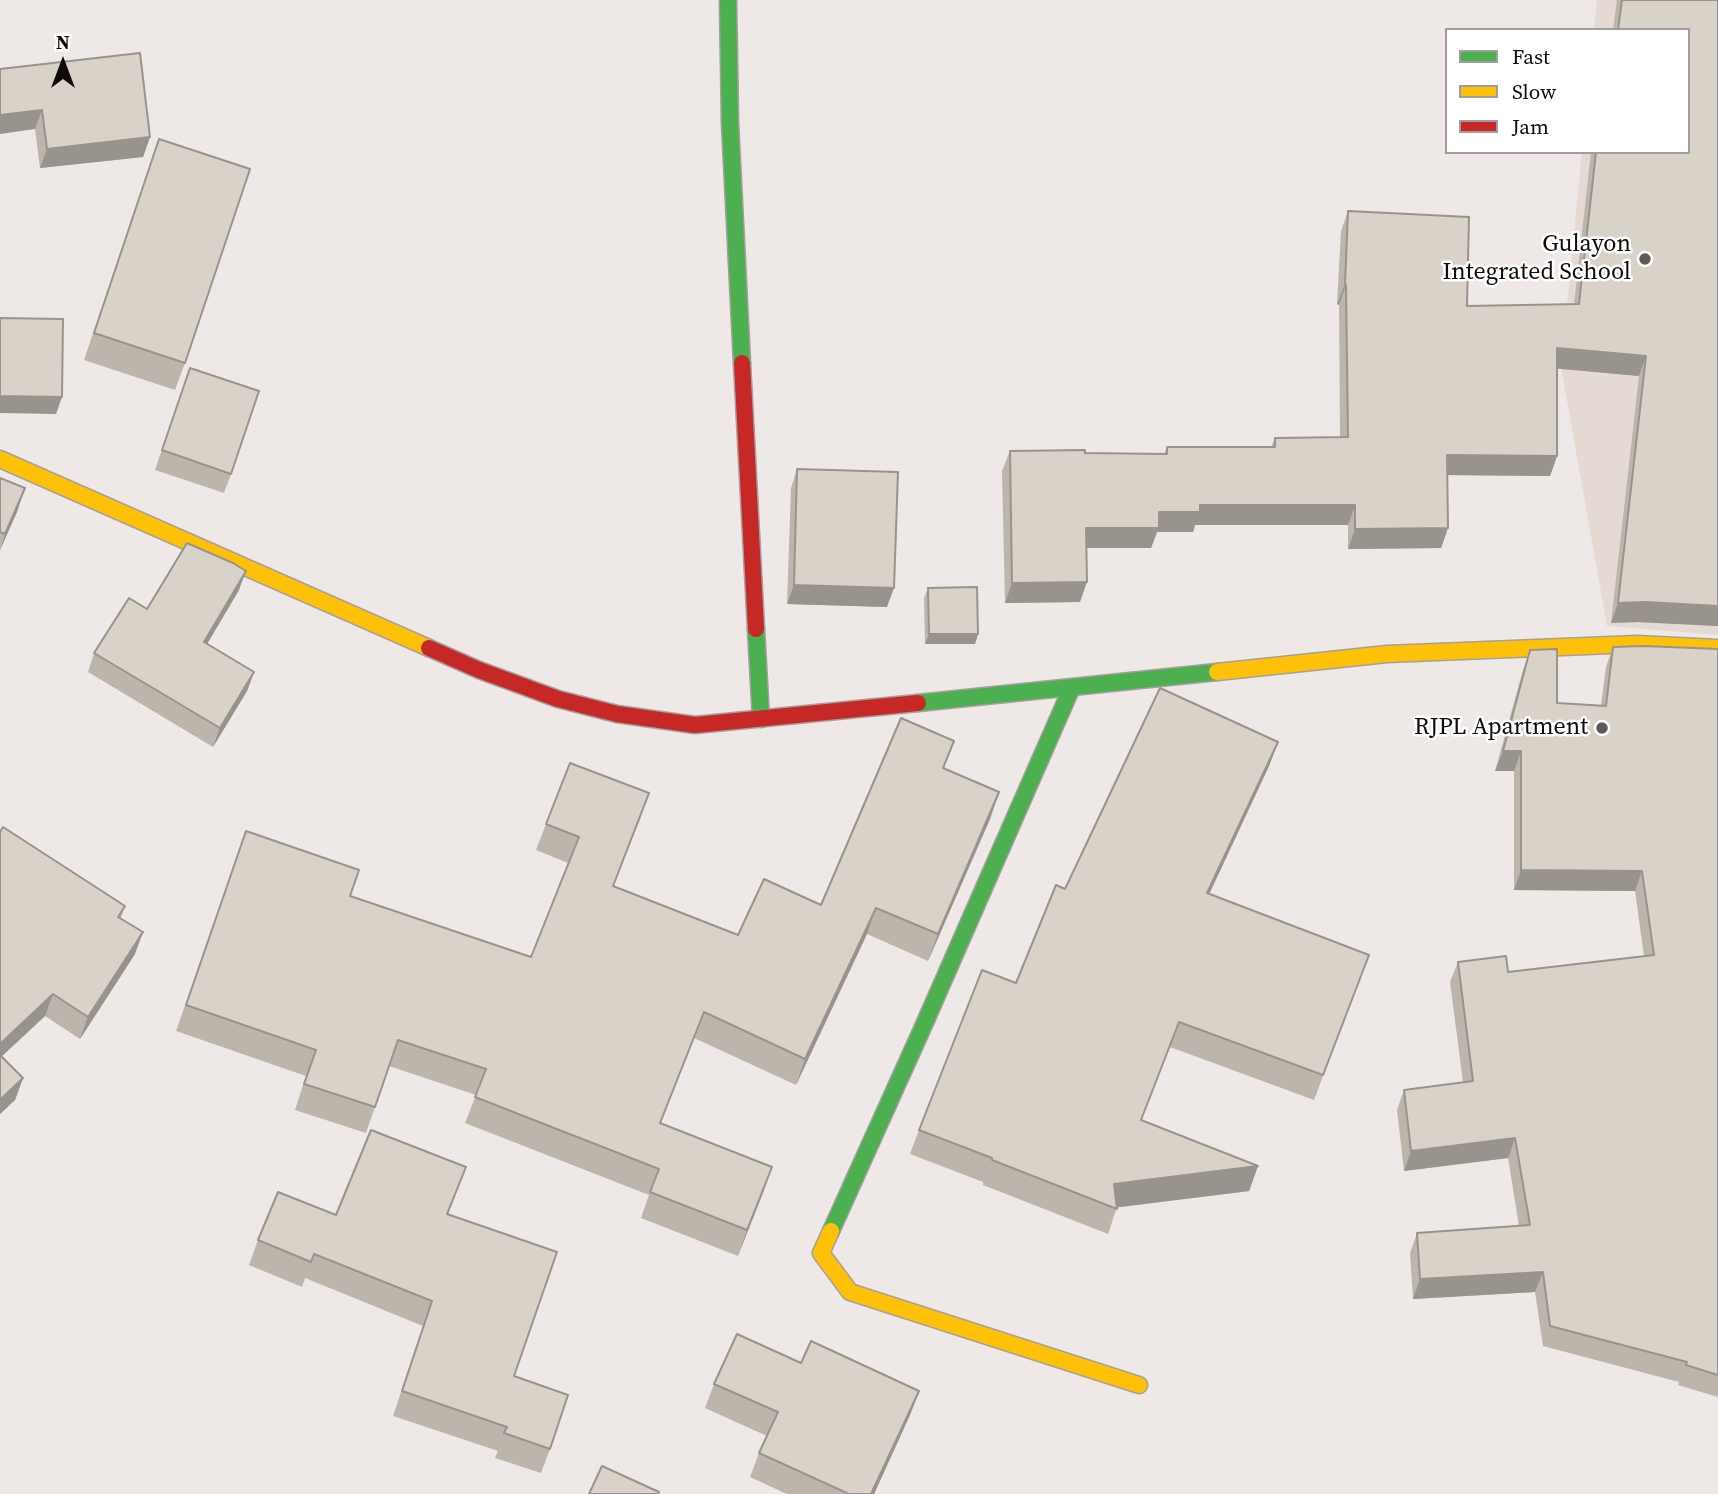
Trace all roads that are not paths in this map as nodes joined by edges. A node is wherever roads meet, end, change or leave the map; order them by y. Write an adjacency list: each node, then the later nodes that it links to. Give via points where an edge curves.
1 (728, 0): 5 (street, via 730,123)
2 (0, 459): 5 (street, via 479,670 558,699 617,714 695,725)
3 (1718, 648): 4 (street, via 1637,644 1387,654)
4 (1072, 687): 5 (street); 6 (street, via 821,1253 850,1292)
5 (761, 719)
6 (1139, 1385)

